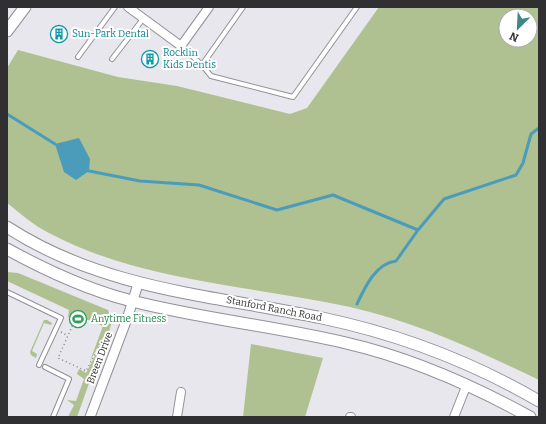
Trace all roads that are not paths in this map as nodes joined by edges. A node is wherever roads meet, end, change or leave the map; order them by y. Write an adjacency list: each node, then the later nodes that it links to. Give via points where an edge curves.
1 (24, 7): 8 (main road)
2 (115, 7): 10 (lane)
3 (128, 7): 7 (street)
4 (209, 7): 9 (street)
5 (244, 7): 12 (lane)
6 (357, 7): 12 (lane, via 293,97 211,76)
7 (144, 18): 9 (street); 11 (lane)
8 (7, 31)
9 (181, 46): 12 (lane)
10 (78, 57)
11 (112, 59)
12 (202, 65)
13 (7, 227): 15 (main road, Stanford Ranch Road, via 39,247 66,259)
14 (7, 249): 17 (main road, Stanford Ranch Road, via 72,281)
15 (138, 284): 17 (street, Breen Drive); 22 (main road, Stanford Ranch Road, via 321,318 378,332 448,356)
16 (7, 292): 18 (lane, via 61,318)
17 (132, 301): 20 (main road, Stanford Ranch Road, via 347,343 408,361); 24 (street, Breen Drive)
18 (39, 365)
19 (45, 367): 23 (lane, via 70,378)
20 (467, 384): 26 (street); 27 (main road, Stanford Ranch Road)
21 (181, 392): 25 (street)
22 (539, 401)
23 (53, 417)
24 (90, 417)
25 (177, 417)
26 (454, 417)
27 (530, 417)

